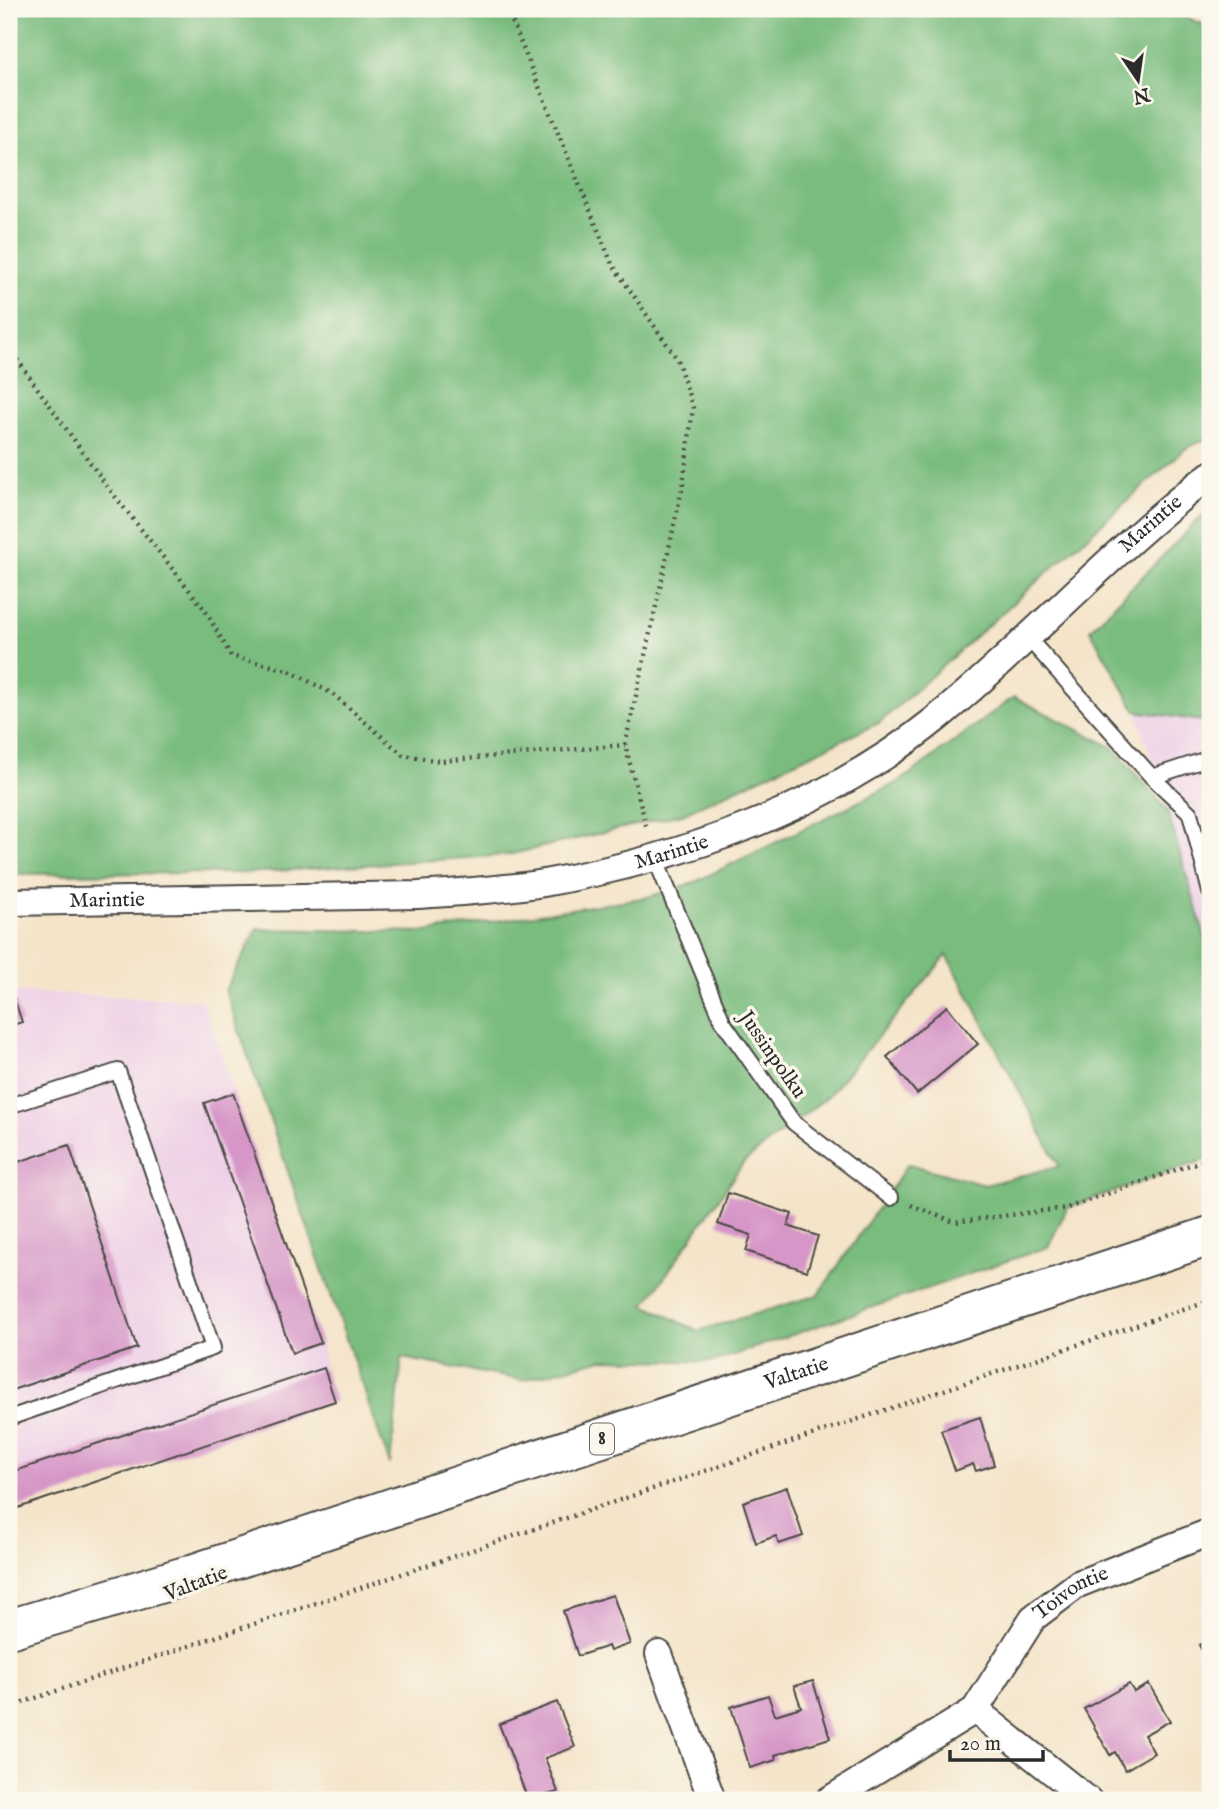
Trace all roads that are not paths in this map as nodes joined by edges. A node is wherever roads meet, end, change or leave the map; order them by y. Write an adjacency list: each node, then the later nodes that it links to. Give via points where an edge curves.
1 (1210, 475): 2 (street, Marintie)
2 (1028, 638): 4 (lane); 5 (street, Marintie, via 936,719 884,757 833,787 752,823)
3 (1210, 758): 4 (lane)
4 (1152, 777): 6 (lane, via 1190,813)
5 (655, 858): 7 (street, Marintie, via 542,883 418,895); 9 (lane, Jussinpolku, via 723,1022 794,1123)
6 (1210, 892)
7 (9, 902)
8 (9, 1106): 11 (lane, via 118,1070 213,1348)
9 (891, 1198)
10 (1210, 1236): 12 (highway, Valtatie / 8)
11 (9, 1418)
12 (382, 1512): 14 (highway, Valtatie / 8); 16 (highway, Valtatie / 8)
13 (1210, 1532): 17 (street, Toivontie, via 1126,1563 1069,1591 1033,1618)
14 (9, 1629)
15 (659, 1654): 18 (street)
16 (9, 1656)
17 (975, 1710): 19 (street, Toivontie); 20 (street)
18 (712, 1800)
19 (829, 1800)
20 (1088, 1800)

